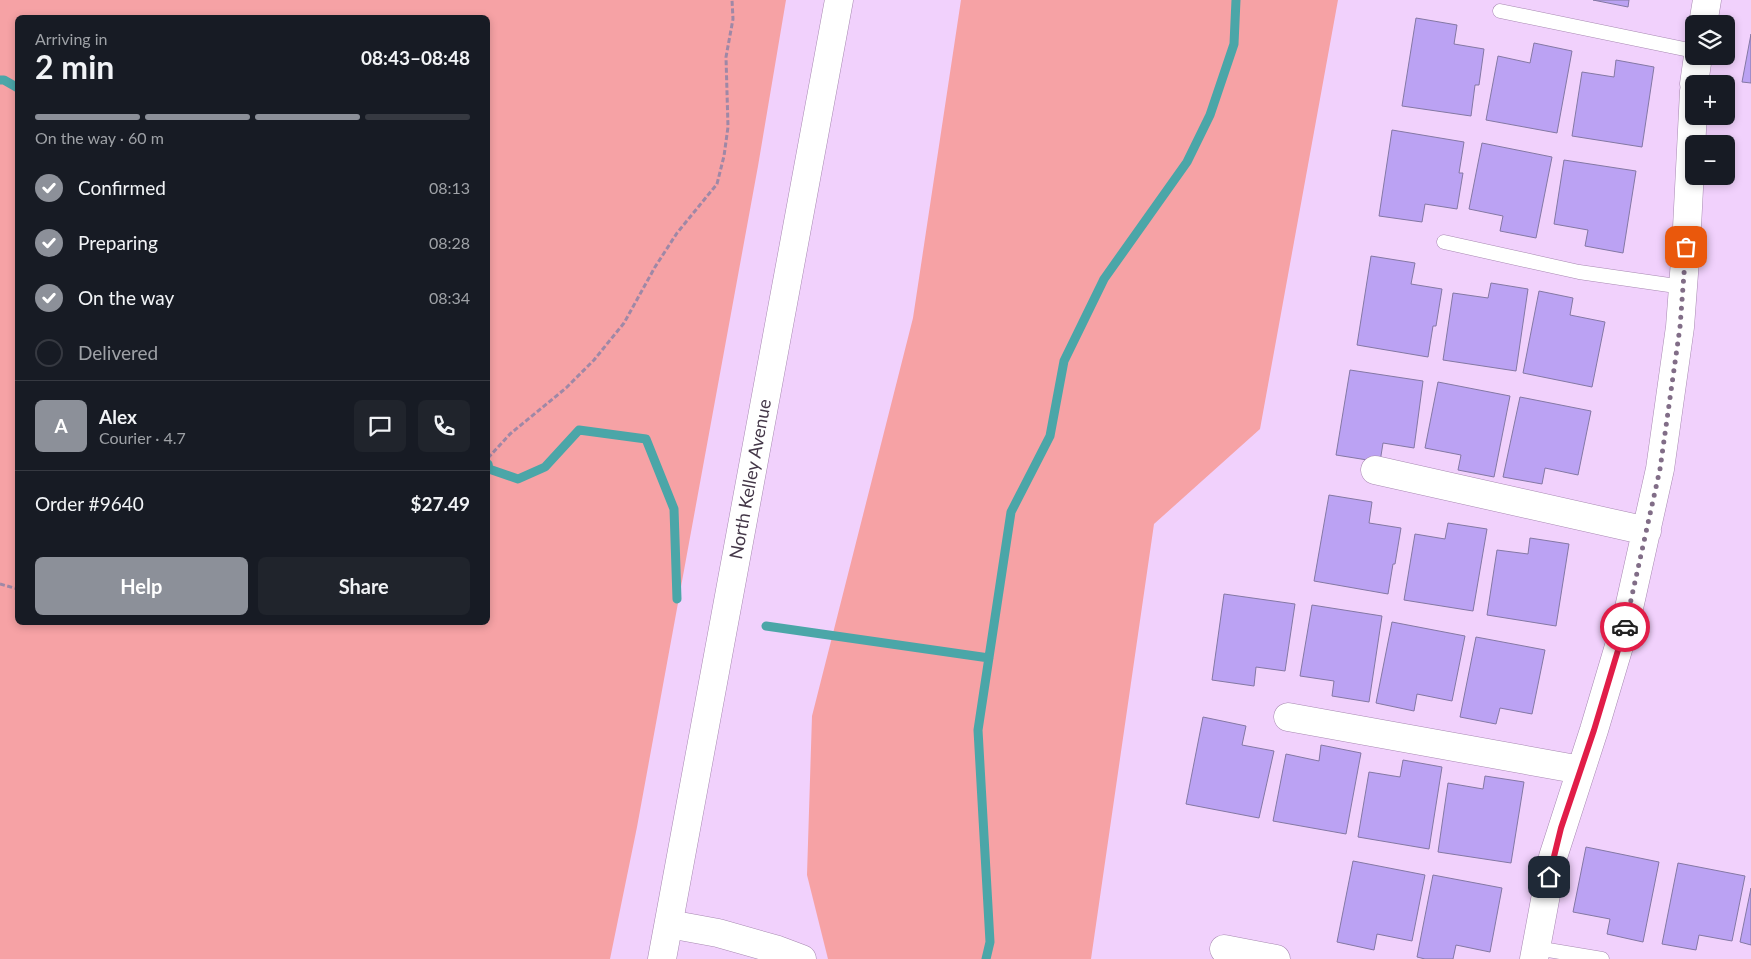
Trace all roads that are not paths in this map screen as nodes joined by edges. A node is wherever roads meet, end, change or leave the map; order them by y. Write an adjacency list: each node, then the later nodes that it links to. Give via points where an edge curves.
1 (839, 0): 13 (street, North Kelley Avenue)
2 (1707, 0): 4 (street)
3 (1500, 11): 5 (lane)
4 (1704, 15)
5 (1685, 48)
6 (1692, 125): 8 (street)
7 (1444, 242): 8 (lane, via 1579,272)
8 (1684, 287): 10 (street, via 1671,400)
9 (1375, 470): 10 (street)
10 (1647, 531): 12 (street, via 1625,626)
11 (1288, 717): 12 (street)
12 (1581, 770): 15 (street, via 1553,857)
13 (669, 924): 16 (street, North Kelley Avenue); 17 (street, via 718,933)
14 (1224, 949): 18 (street)
15 (1535, 953): 19 (lane)
16 (662, 959)
17 (802, 959)
18 (1276, 959)
19 (1602, 959)

